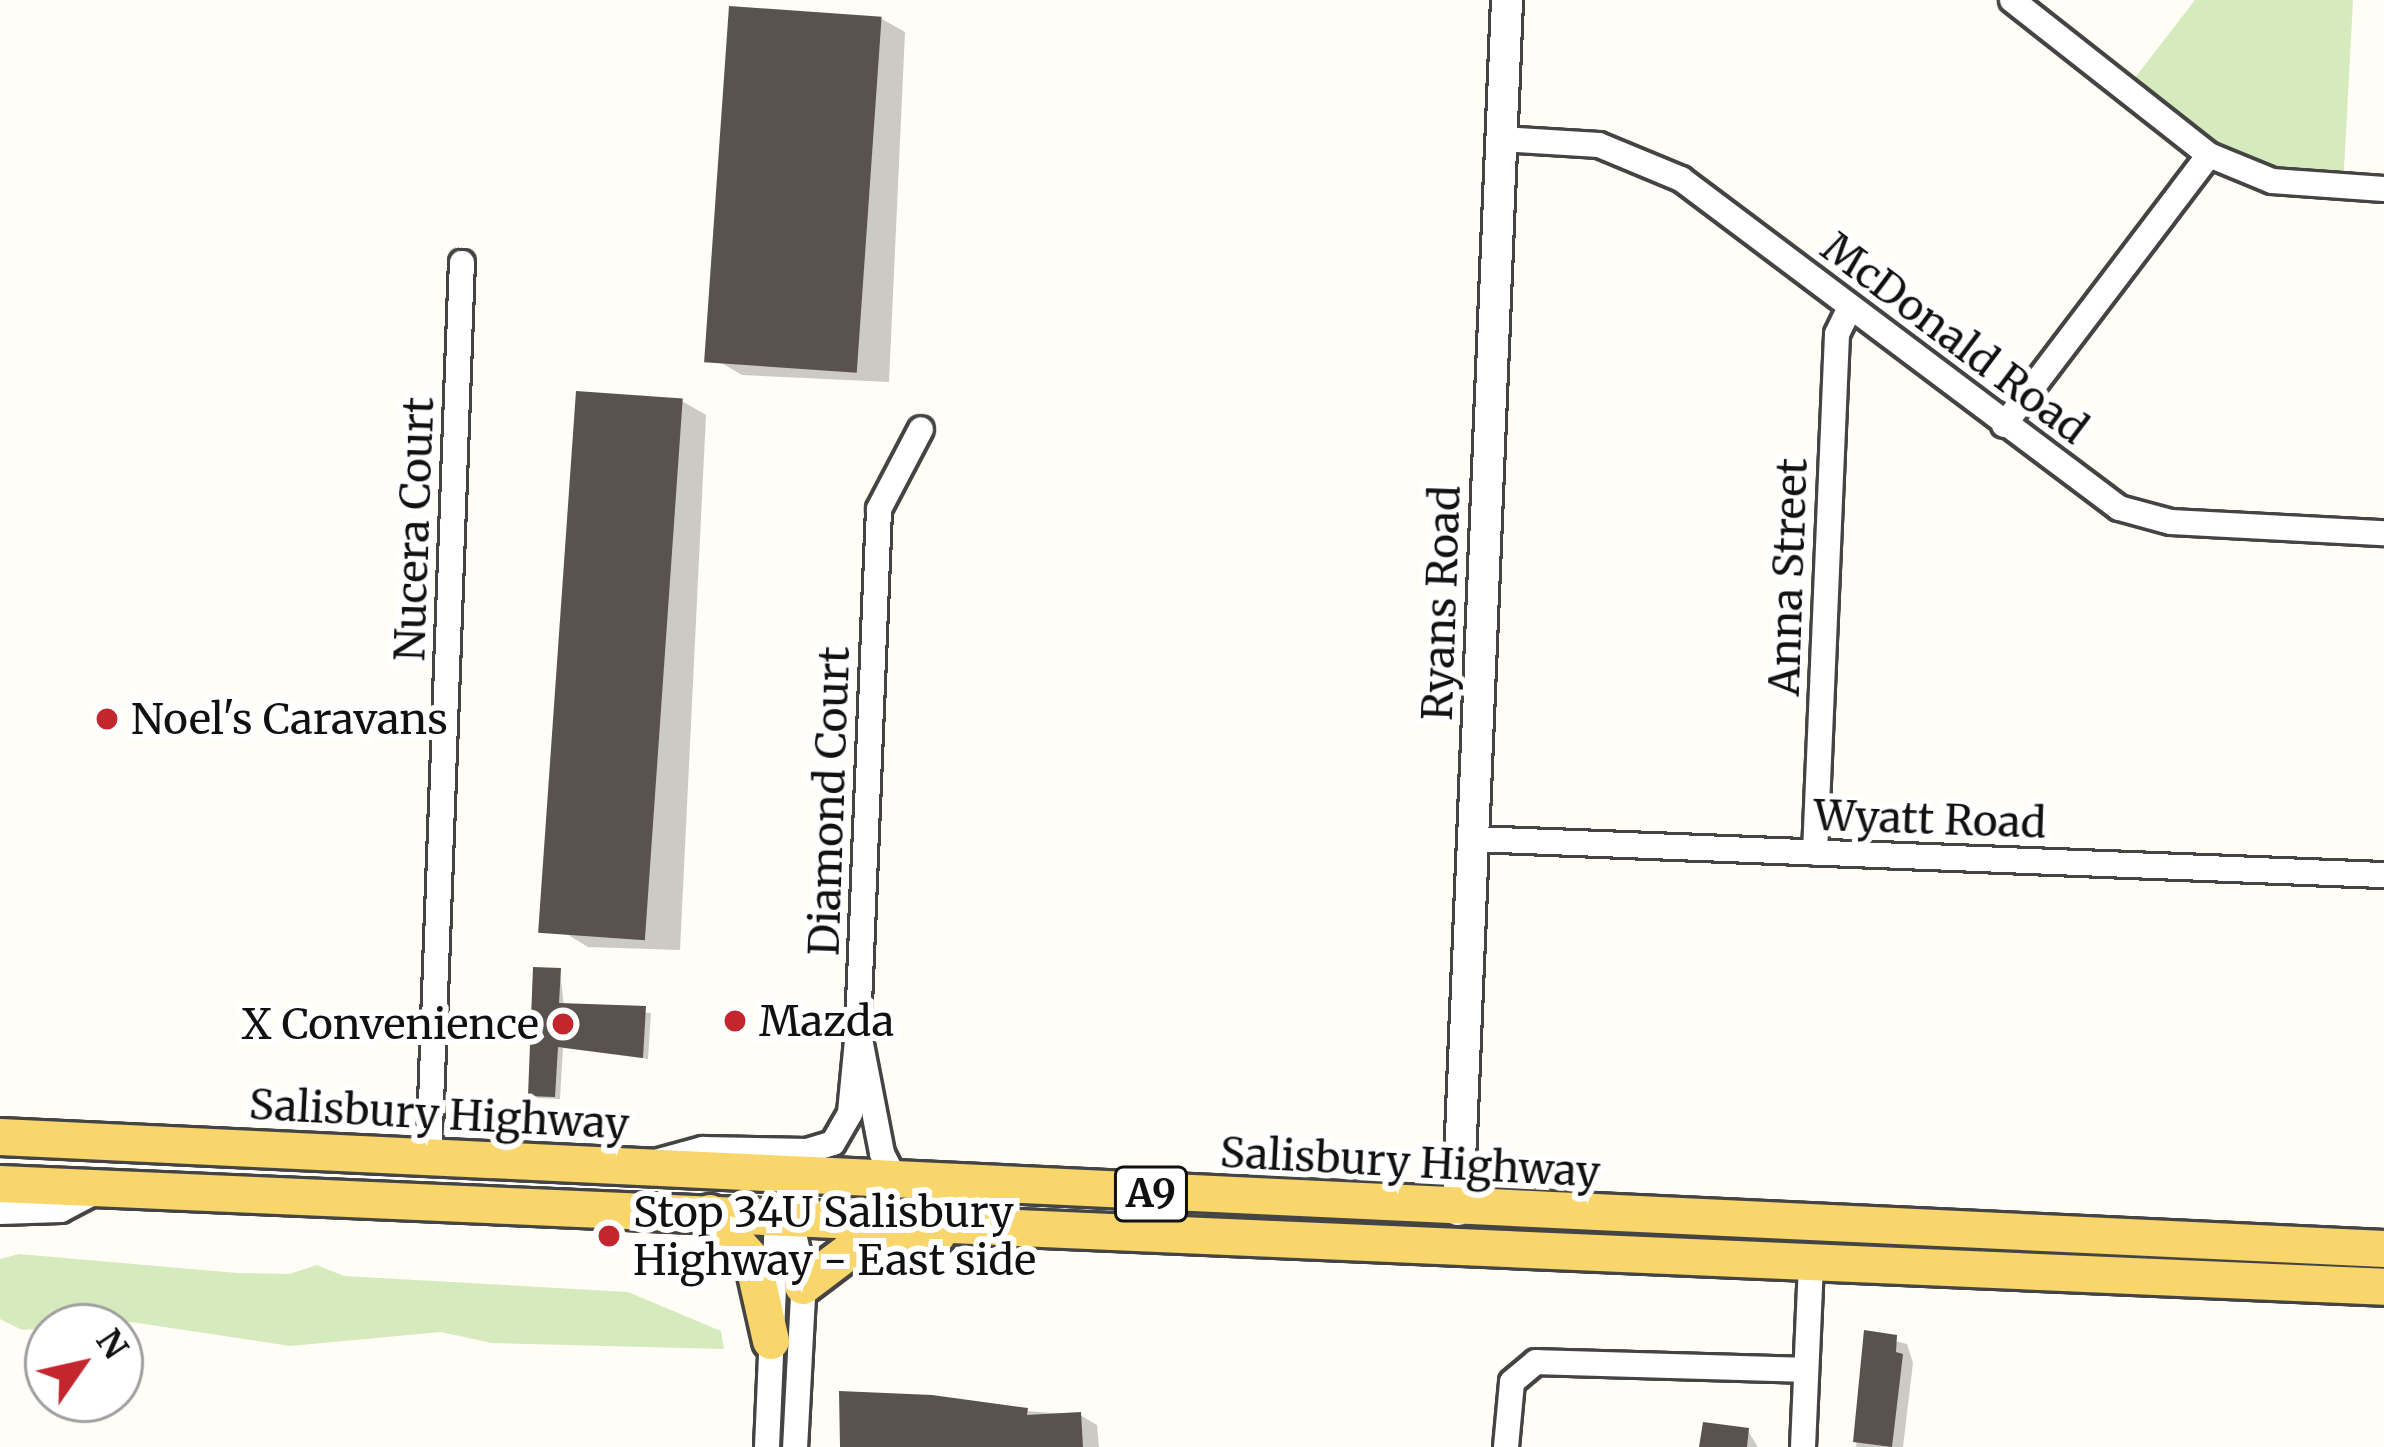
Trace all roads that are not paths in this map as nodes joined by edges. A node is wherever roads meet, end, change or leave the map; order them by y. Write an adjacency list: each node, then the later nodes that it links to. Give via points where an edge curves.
1 (1507, 0): 3 (street, Ryans Road)
2 (2012, 0): 4 (street)
3 (1502, 139): 7 (street, McDonald Road, via 1599,145 1681,179); 11 (street, Ryans Road)
4 (2209, 155): 5 (street, via 2272,181); 8 (street)
5 (2384, 189)
6 (462, 263): 16 (street, Nucera Court)
7 (1850, 307): 8 (street, McDonald Road); 12 (street, Anna Street, via 1837,334)
8 (2004, 425): 10 (street, McDonald Road, via 2083,486 2145,517)
9 (921, 429): 14 (street, Diamond Court, via 880,509)
10 (2384, 533)
11 (1474, 839): 12 (street, Wyatt Road); 23 (street, Ryans Road)
12 (1816, 854): 13 (street, Wyatt Road)
13 (2384, 875)
14 (858, 1028): 18 (street, via 850,1113 833,1143 807,1151 703,1148); 20 (street, Diamond Court, via 882,1153)
15 (0, 1137): 16 (main road, Salisbury Highway / A9)
16 (429, 1157): 17 (main road, Salisbury Highway / A9)
17 (551, 1164): 18 (main road, Salisbury Highway / A9); 26 (main road, via 623,1187 766,1196)
18 (643, 1168): 19 (main road, Salisbury Highway / A9)
19 (845, 1178): 20 (main road, Salisbury Highway / A9); 26 (main road)
20 (896, 1181): 23 (main road, Salisbury Highway / A9)
21 (0, 1184): 22 (main road, Salisbury Highway / A9)
22 (106, 1186): 24 (street, via 61,1210); 25 (main road, Salisbury Highway / A9)
23 (1458, 1210): 27 (main road, Salisbury Highway / A9); 29 (main road)
24 (0, 1212)
25 (710, 1213): 26 (main road, Salisbury Highway / A9); 34 (main road, via 753,1261)
26 (790, 1217): 28 (main road, Salisbury Highway / A9); 32 (street, via 801,1237); 34 (street, via 776,1239)
27 (1811, 1224): 30 (main road, Salisbury Highway / A9); 31 (main road)
28 (969, 1226): 29 (main road, Salisbury Highway / A9); 32 (main road, via 847,1253)
29 (1455, 1249): 31 (main road, Salisbury Highway / A9)
30 (2384, 1249)
31 (1811, 1264): 33 (main road, Salisbury Highway / A9); 35 (street)
32 (803, 1286): 37 (street)
33 (2384, 1287)
34 (771, 1341): 36 (street)
35 (1806, 1370): 38 (street, via 1536,1362 1508,1393); 39 (street)
36 (767, 1447)
37 (795, 1447)
38 (1506, 1447)
39 (1803, 1447)

